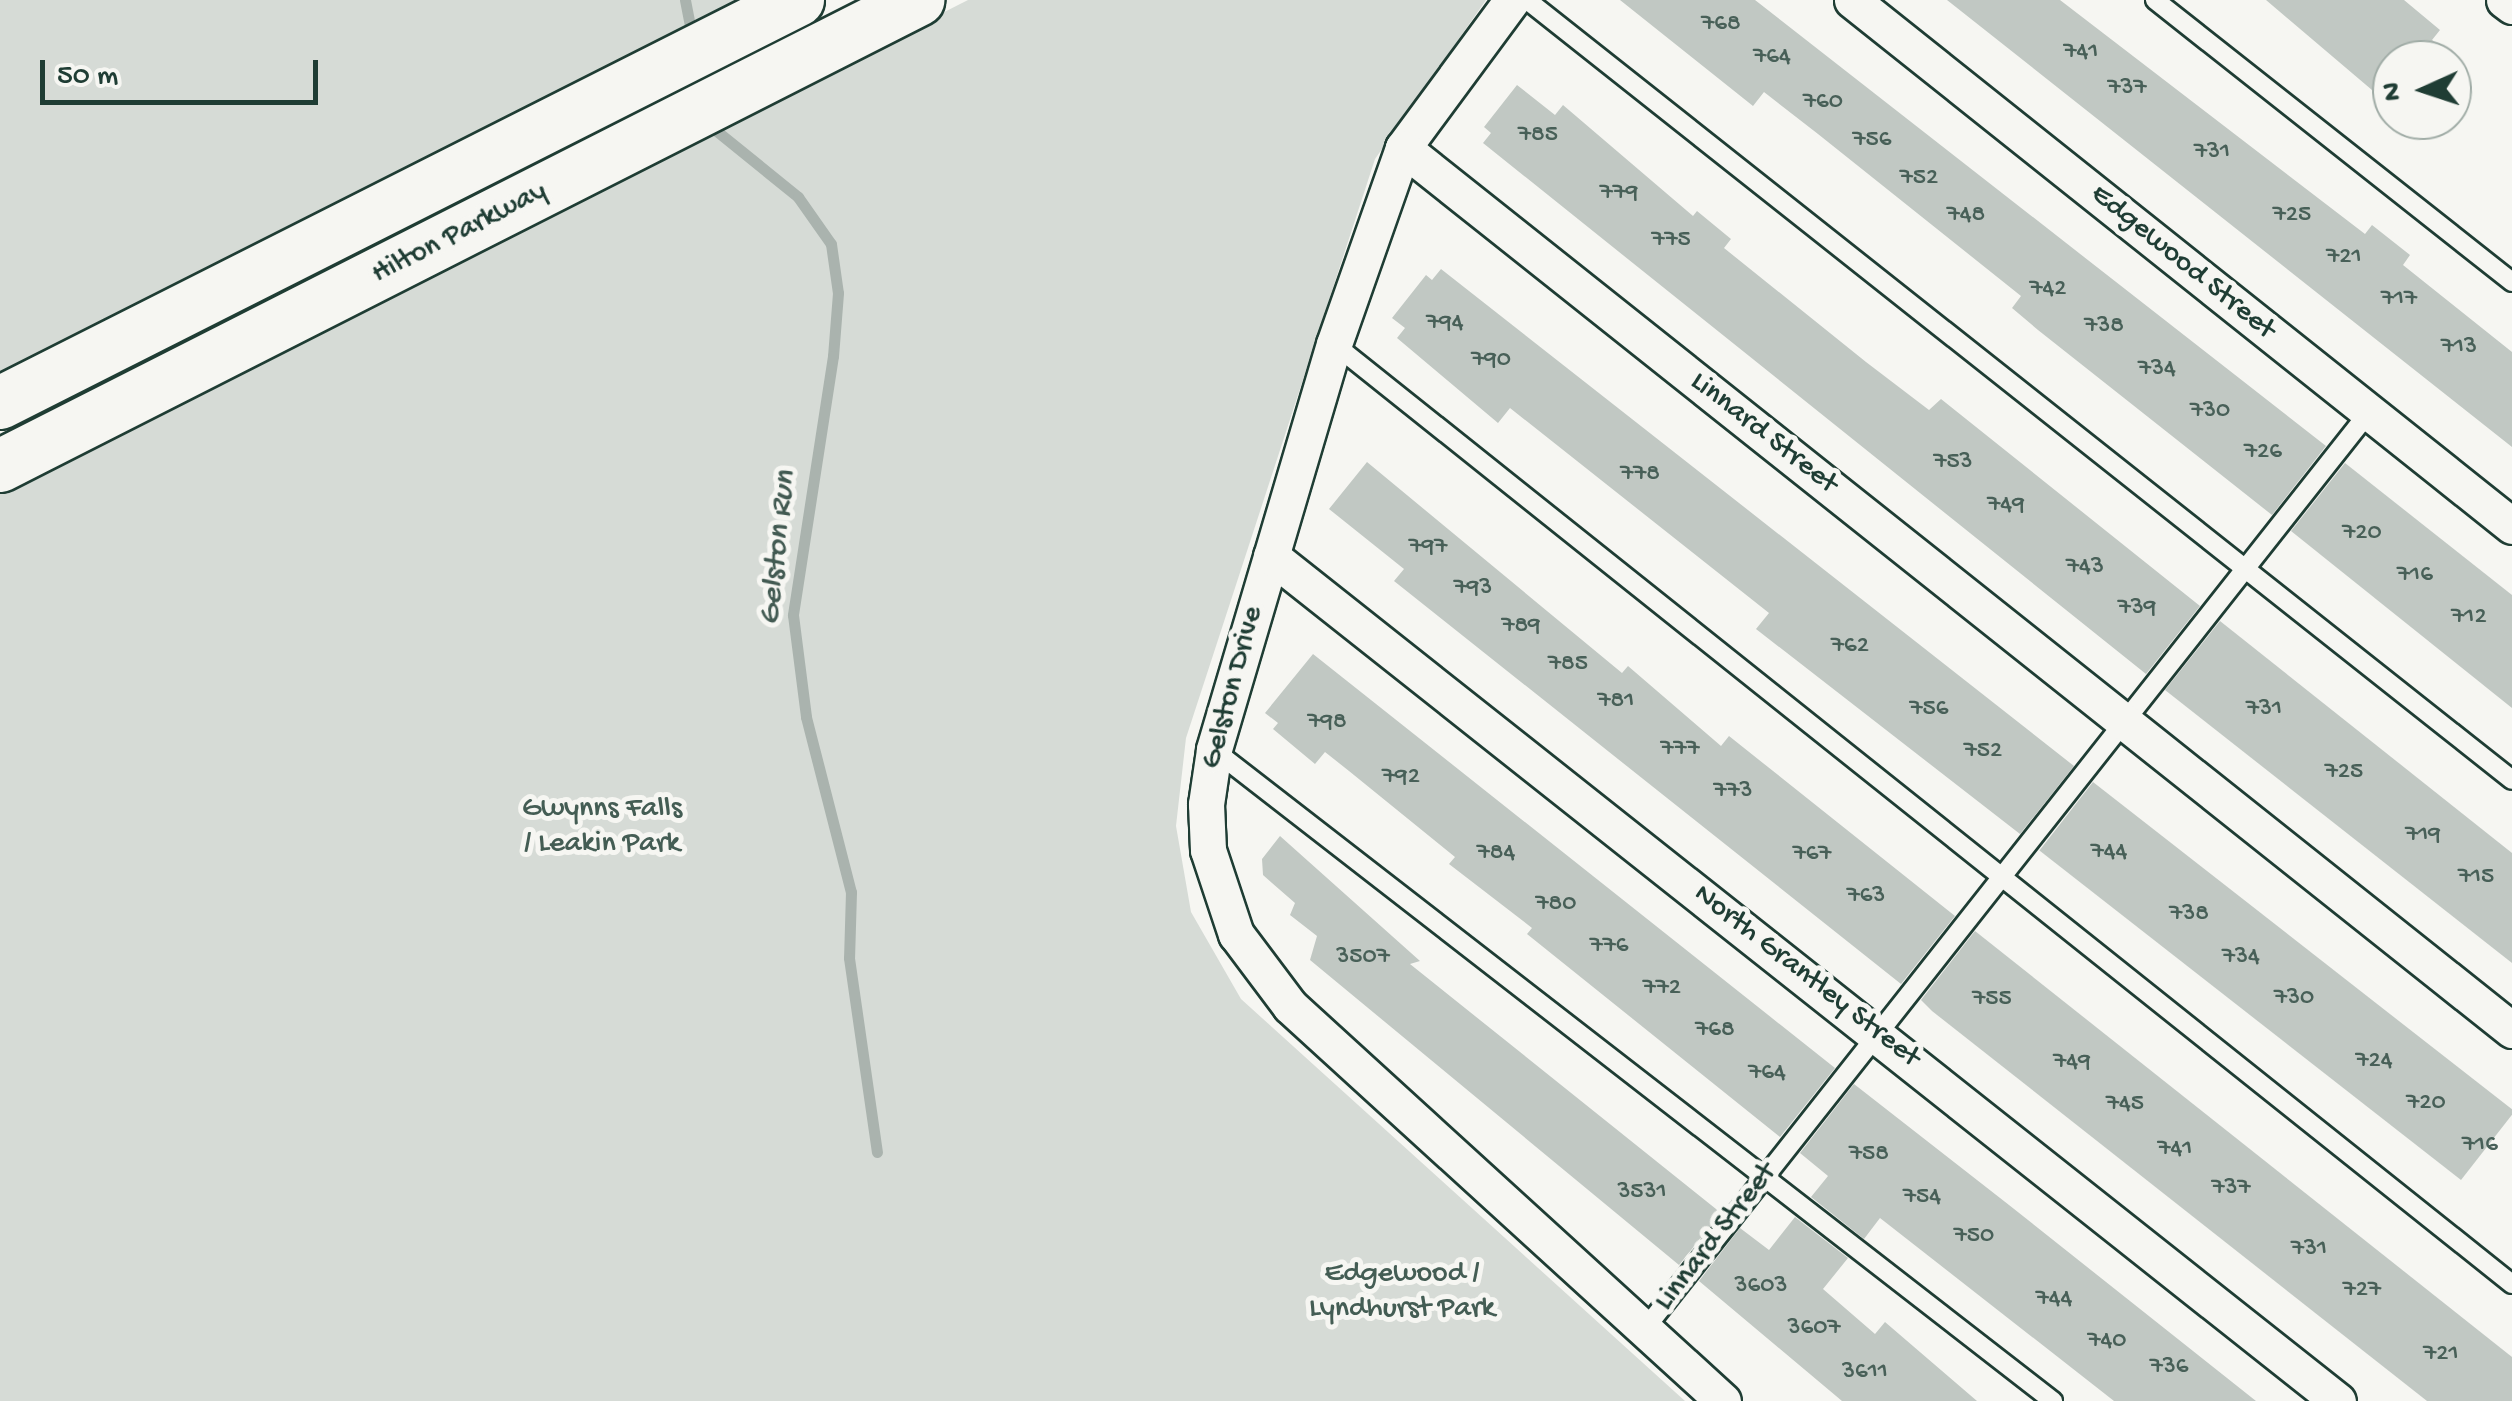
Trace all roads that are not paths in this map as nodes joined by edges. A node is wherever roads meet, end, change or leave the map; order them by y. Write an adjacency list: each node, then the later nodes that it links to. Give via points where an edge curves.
1 (798, 0): 12 (main road, Hilton Parkway)
2 (918, 0): 14 (main road, Hilton Parkway)
3 (1512, 0): 9 (street, Gelston Drive)
4 (1526, 0): 17 (lane)
5 (1852, 0): 13 (street, Edgewood Street)
6 (2155, 0): 10 (lane)
7 (2504, 0): 8 (street)
8 (2512, 6)
9 (1402, 148): 11 (street, Gelston Drive); 18 (street, Linnard Street)
10 (2512, 282)
11 (1334, 344): 16 (street, Gelston Drive); 21 (lane)
12 (0, 402)
13 (2369, 412): 15 (street, Edgewood Street); 17 (lane, Linnard Street)
14 (0, 466)
15 (2512, 526)
16 (1271, 556): 19 (street, Gelston Drive); 23 (street, North Grantley Street)
17 (2248, 567): 18 (lane, Linnard Street); 20 (lane)
18 (2124, 721): 21 (lane, Linnard Street); 22 (street, Linnard Street)
19 (1214, 750): 24 (lane); 26 (street, Gelston Drive, via 1208,850 1236,934 1258,970)
20 (2512, 780)
21 (2000, 878): 23 (lane, Linnard Street); 25 (lane)
22 (2512, 1030)
23 (1878, 1033): 24 (lane, Linnard Street); 29 (street, North Grantley Street)
24 (1765, 1176): 26 (lane, Linnard Street); 28 (lane)
25 (2512, 1284)
26 (1644, 1330): 27 (street, Gelston Drive)
27 (1723, 1401)
28 (2053, 1401)
29 (2338, 1401)

